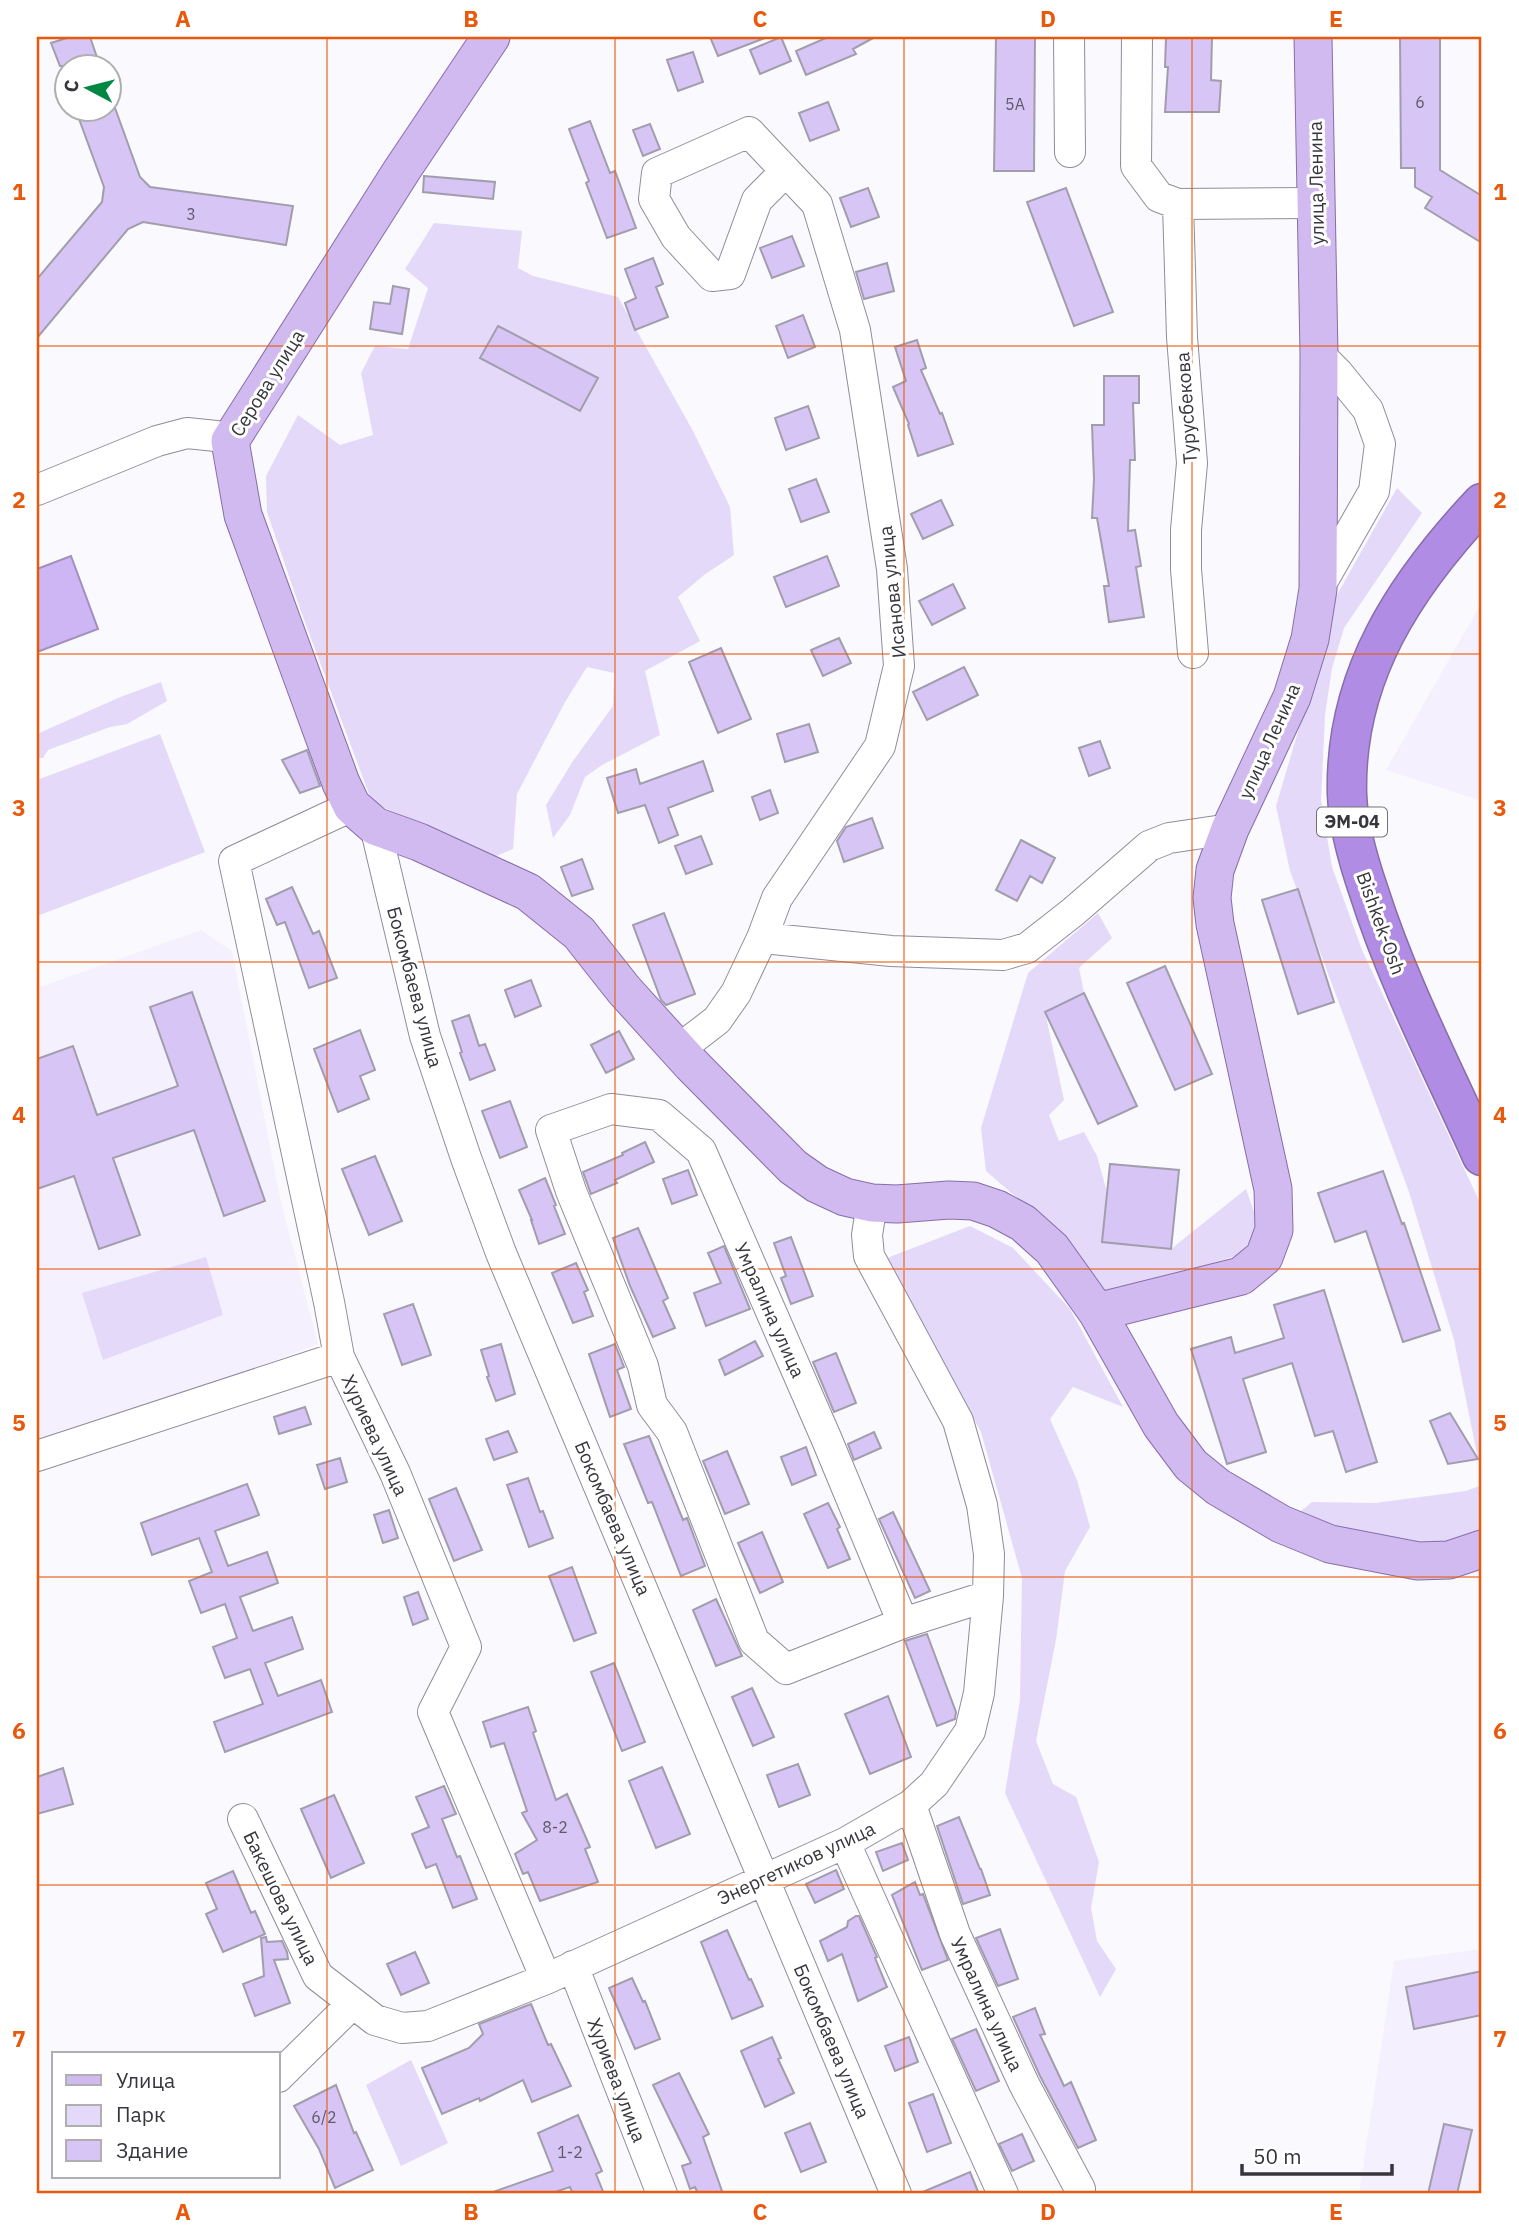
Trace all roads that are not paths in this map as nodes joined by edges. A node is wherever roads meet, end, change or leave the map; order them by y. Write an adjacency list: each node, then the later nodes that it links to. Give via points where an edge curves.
1 (491, 37): 10 (main road, Серова улица)
2 (1069, 37): 5 (street)
3 (1137, 37): 8 (street, via 1136,166 1159,197)
4 (1313, 37): 7 (main road, улица Ленина)
5 (1070, 152)
6 (786, 171): 6 (street, Исанова улица, via 757,200 730,274 712,276 676,237 654,199 657,173 749,132); 17 (street, Исанова улица, via 817,204 855,330 892,569 899,666 880,746 777,898)
7 (1316, 203): 8 (street); 9 (main road, улица Ленина)
8 (1178, 204): 14 (street, Турусбекова, via 1192,463 1186,569)
9 (1318, 355): 13 (main road, улица Ленина); 13 (street, via 1368,410 1380,444 1374,491)
10 (230, 441): 11 (street, via 187,433); 15 (main road, Серова улица, via 243,515 341,783)
11 (37, 490)
12 (1482, 503): 19 (highway, Bishkek-Osh / ЭМ-04, via 1420,576 1387,626 1364,679 1350,739 1347,795 1358,859 1384,941)
13 (1318, 589): 16 (main road, улица Ленина, via 1310,639 1292,697)
14 (1193, 653)
15 (364, 816): 18 (main road, via 528,892 579,933); 22 (street, Хуриева улица, via 234,861); 30 (street, Бокомбаева улица, via 425,1036 501,1253)
16 (1230, 829): 17 (street, via 1169,838 1149,846 1027,948 1003,954 903,951); 21 (main road, улица Ленина, via 1215,870 1213,911 1273,1189 1274,1230 1264,1257 1241,1276)
17 (762, 938): 18 (street, Исанова улица, via 736,993 717,1020)
18 (678, 1050): 20 (main road, via 793,1167 835,1193)
19 (1482, 1156)
20 (872, 1203): 21 (main road, via 973,1201 997,1209 1023,1223 1052,1249); 25 (street, Энергетиков улица, via 869,1256 958,1421 982,1505 989,1554)
21 (1097, 1312): 24 (main road, via 1161,1425 1191,1465 1218,1487 1280,1524 1330,1544 1418,1561 1449,1560)
22 (339, 1357): 23 (street); 32 (street, Хуриева улица, via 395,1473 466,1647 433,1712)
23 (37, 1456)
24 (1482, 1549)
25 (988, 1596): 26 (street); 27 (street, Энергетиков улица, via 979,1693 970,1731 934,1784)
26 (903, 1623): 26 (street, Умралина улица, via 786,1669 754,1641 672,1432 652,1405 643,1366 571,1191 551,1130 611,1109 659,1115 701,1151)
27 (911, 1805): 29 (street, Энергетиков улица); 38 (street, Умралина улица, via 955,1934)
28 (243, 1819): 33 (street, Бакешова улица, via 318,1976)
29 (845, 1843): 30 (street, Энергетиков улица); 37 (street)
30 (763, 1880): 31 (street, Энергетиков улица); 36 (street, Бокомбаева улица)
31 (573, 1966): 32 (street, Энергетиков улица); 35 (street, Хуриева улица)
32 (546, 1979): 33 (street, Бакешова улица, via 428,2026 402,2028 375,2020)
33 (353, 2003): 34 (street, via 306,2049)
34 (280, 2062)
35 (662, 2194)
36 (896, 2194)
37 (1003, 2194)
38 (1079, 2194)

